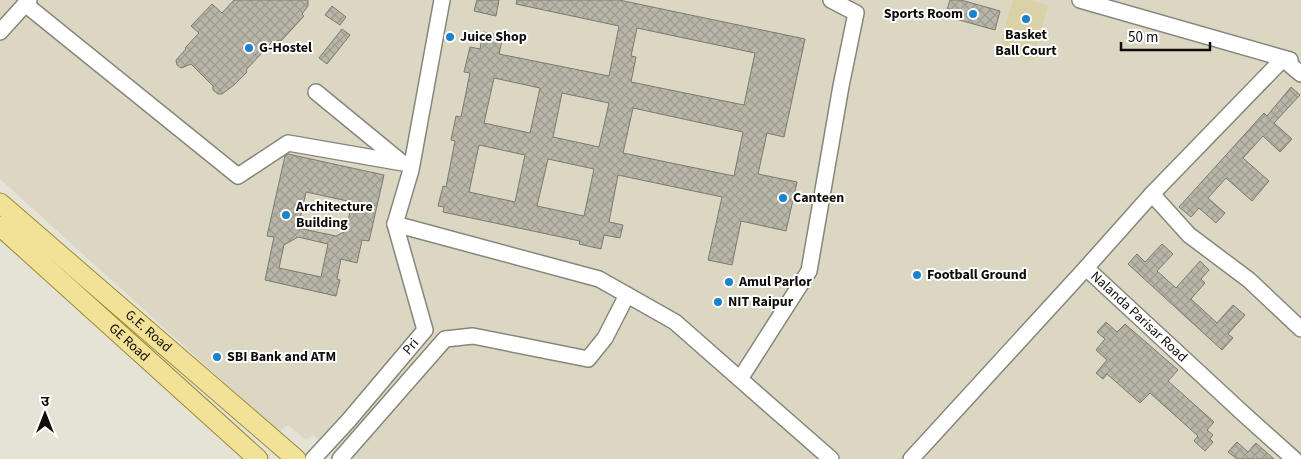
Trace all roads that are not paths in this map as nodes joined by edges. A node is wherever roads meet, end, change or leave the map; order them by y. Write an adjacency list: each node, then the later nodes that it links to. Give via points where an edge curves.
1 (442, 0): 10 (lane)
2 (831, 0): 20 (lane, via 856,13 810,271)
3 (1080, 0): 6 (lane)
4 (27, 2): 5 (lane); 10 (lane, via 238,176 288,142)
5 (0, 32)
6 (1283, 59): 7 (lane); 8 (lane); 11 (lane)
7 (1301, 63)
8 (1301, 74)
9 (316, 92): 10 (lane)
10 (407, 166): 13 (lane)
11 (1152, 194): 15 (lane); 17 (lane, via 1189,236 1249,280)
12 (0, 203): 22 (main road, G.E. Road)
13 (395, 224): 16 (lane, via 599,279); 18 (lane, Pri)
14 (0, 226): 21 (main road, GE Road)
15 (1086, 268): 26 (lane, Nalanda Parisar Road); 27 (lane, Nalanda Parisar Road)
16 (627, 295): 19 (lane, via 605,338 588,359 473,336); 20 (lane, via 675,322)
17 (1301, 329)
18 (425, 330): 19 (lane); 23 (lane, Pri)
19 (445, 339): 24 (lane)
20 (740, 379): 25 (lane)
21 (258, 459)
22 (296, 459)
23 (313, 459)
24 (340, 459)
25 (831, 459)
26 (910, 459)
27 (1294, 459)

